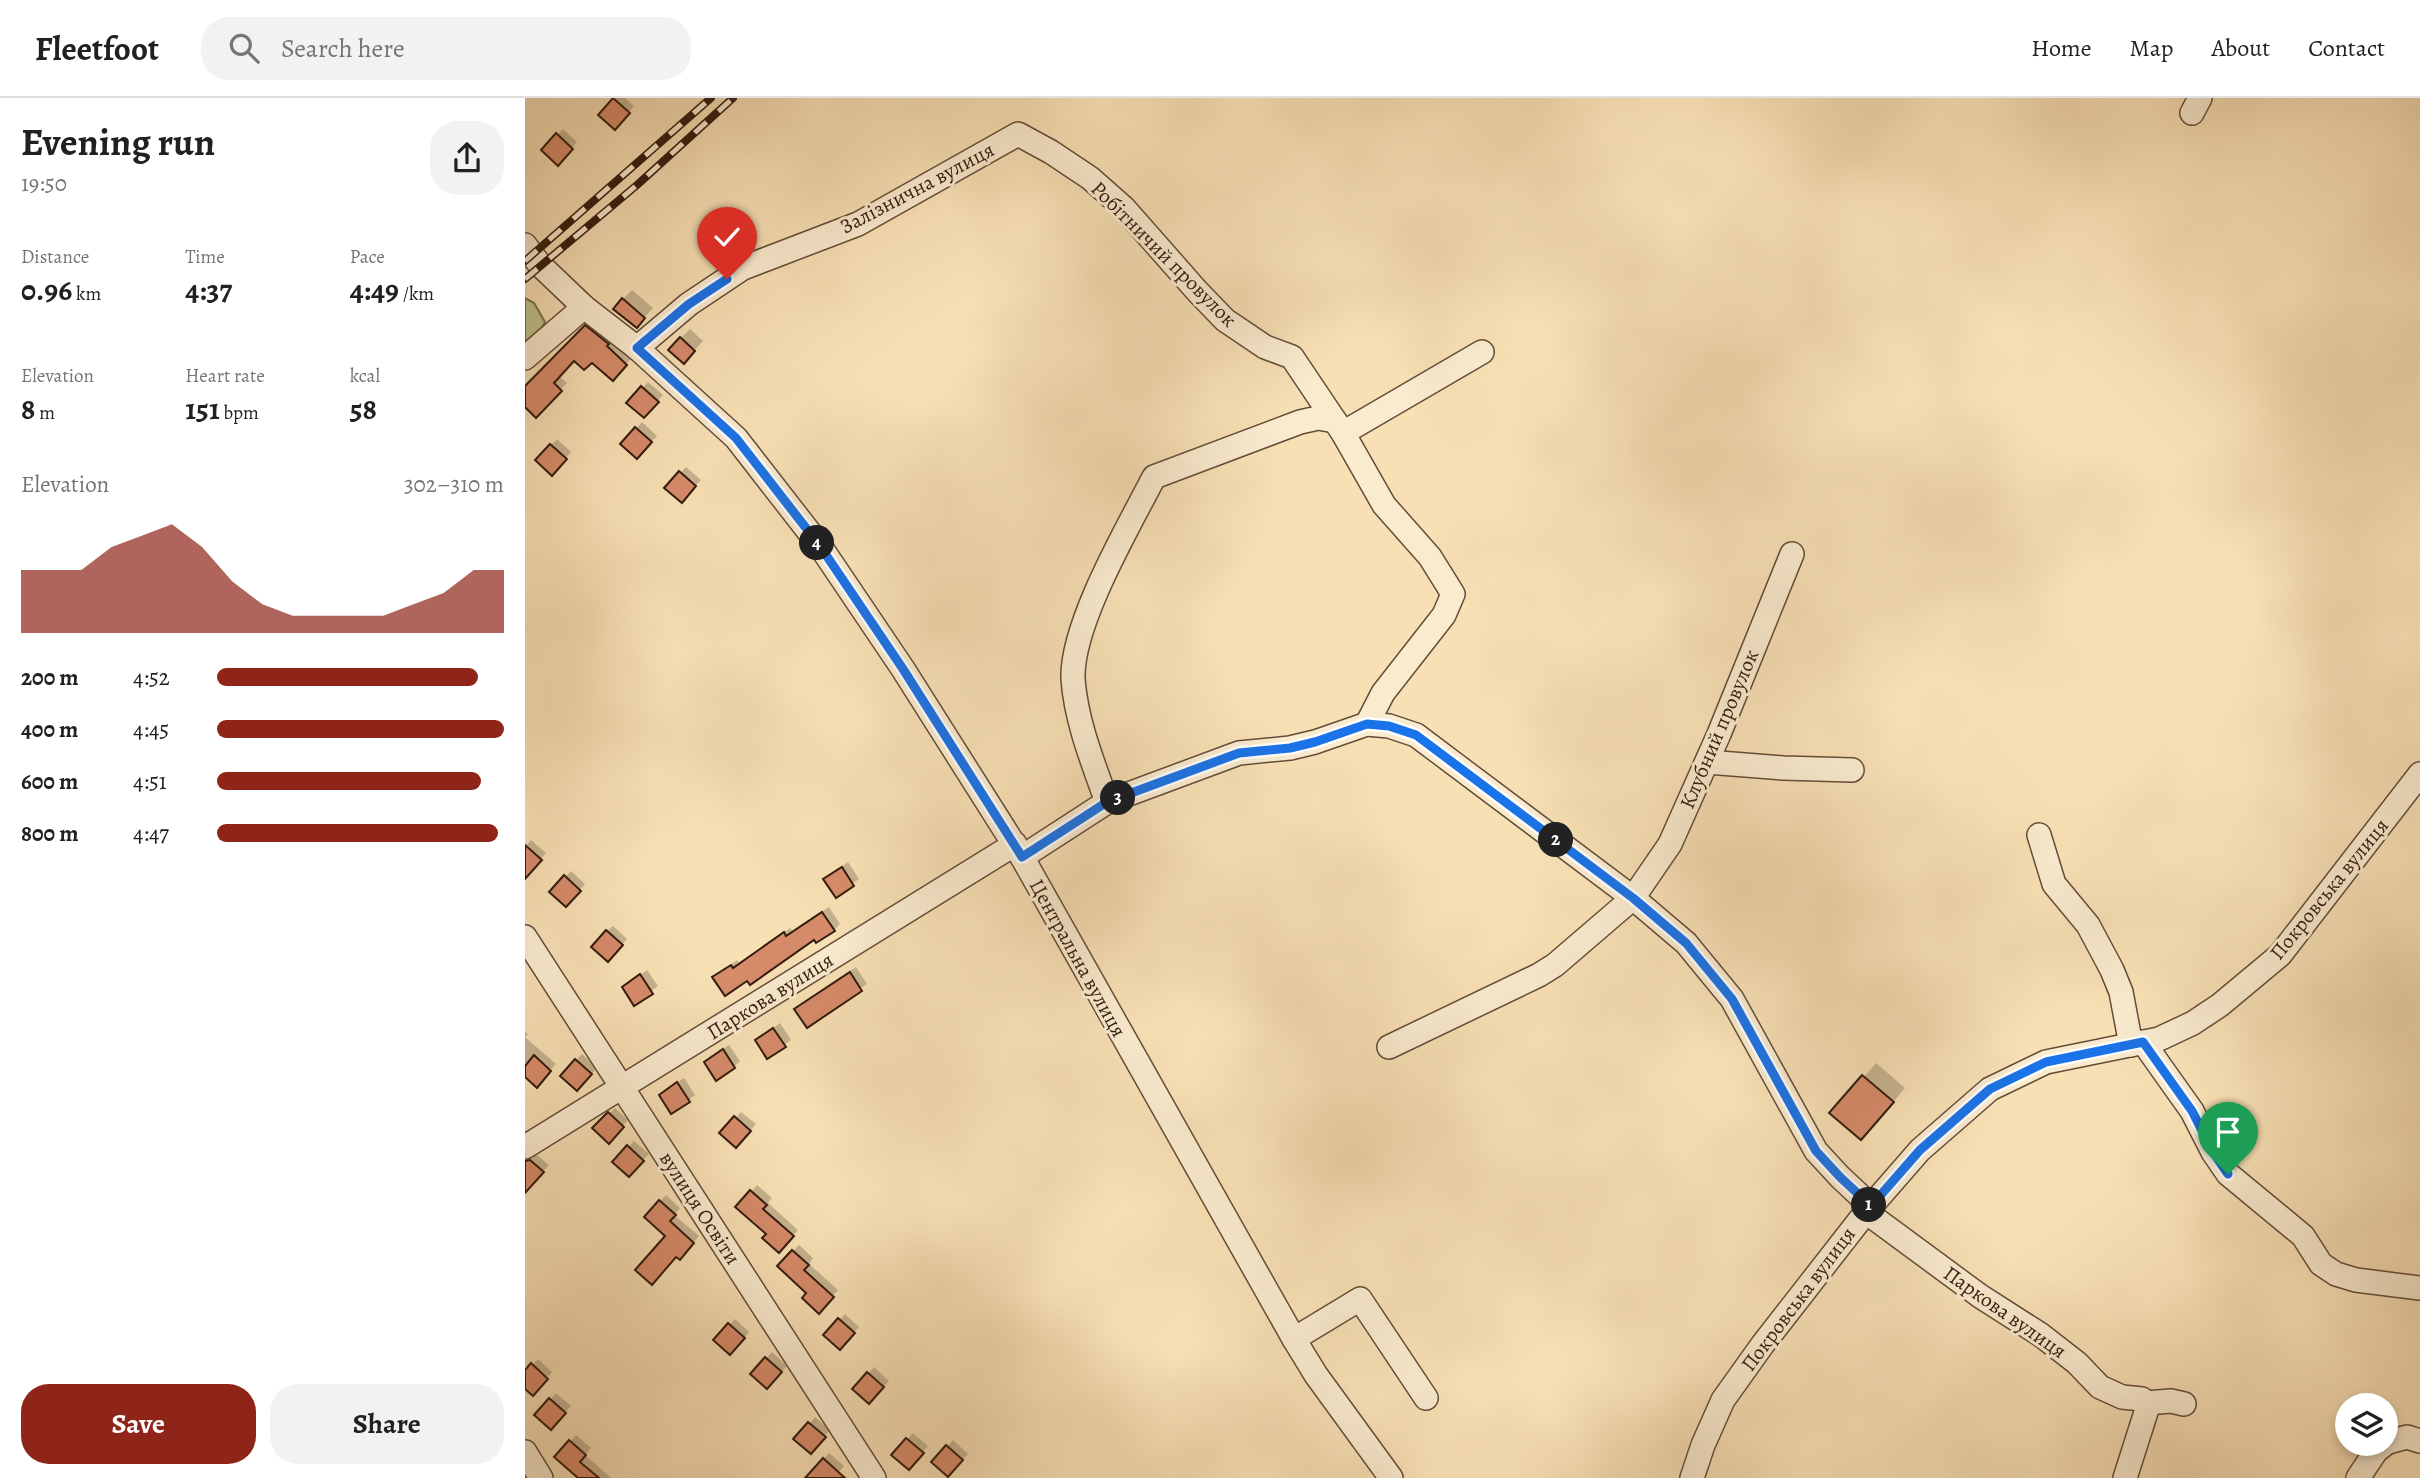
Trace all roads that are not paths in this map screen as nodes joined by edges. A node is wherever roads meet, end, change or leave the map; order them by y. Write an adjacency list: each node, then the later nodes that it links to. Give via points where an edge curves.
1 (1018, 134): 4 (street, Залізнична вулиця, via 858,224 743,268 689,304); 7 (street, Робітничий провулок, via 1090,178 1125,208 1225,320 1265,347 1292,357)
2 (525, 245): 3 (street, Центральна вулиця)
3 (585, 307): 4 (street, Центральна вулиця); 6 (street)
4 (637, 348): 15 (street, Центральна вулиця, via 736,438 811,535)
5 (1482, 352): 7 (street)
6 (525, 358)
7 (1339, 427): 9 (street, Робітничий провулок, via 1384,505 1430,557 1453,594 1444,615 1383,693); 13 (street, via 1318,418 1300,422 1154,477 1107,570 1076,655 1077,708)
8 (1791, 554): 10 (street, Клубний провулок)
9 (1367, 724): 13 (street, Паркова вулиця, via 1303,745 1239,753); 16 (street, Паркова вулиця, via 1416,735)
10 (1707, 762): 11 (street); 16 (street, Клубний провулок, via 1670,844)
11 (1852, 770)
12 (2420, 774): 18 (street, Покровська вулиця, via 2280,955 2193,1023)
13 (1107, 802): 15 (street, Паркова вулиця)
14 (2039, 835): 18 (street, via 2054,884 2088,925 2112,970)
15 (1018, 850): 20 (street, Паркова вулиця); 24 (street, Центральна вулиця)
16 (1633, 898): 19 (street, Клубний провулок, via 1539,975); 22 (street, Паркова вулиця, via 1686,943 1732,999 1816,1151)
17 (525, 937): 20 (street, вулиця Освіти)
18 (2137, 1044): 22 (street, Покровська вулиця, via 2046,1062 1990,1089 1920,1150); 23 (street, via 2192,1111 2228,1174 2303,1236 2321,1264 2356,1280)
19 (1389, 1047)
20 (622, 1088): 21 (street, Паркова вулиця); 33 (street, вулиця Освіти)
21 (525, 1147)
22 (1868, 1209): 26 (street, Паркова вулиця, via 1980,1296 2041,1335 2100,1387); 35 (street, Покровська вулиця, via 1723,1400)
23 (2420, 1288)
24 (1294, 1339): 25 (street, via 1360,1299); 34 (street, Центральна вулиця)
25 (1426, 1398)
26 (2146, 1403): 27 (street, Паркова вулиця); 36 (street)
27 (2184, 1404)
28 (2398, 1438): 29 (street)
29 (2418, 1440)
30 (525, 1452): 32 (street)
31 (2373, 1456): 37 (street)
32 (541, 1478)
33 (874, 1478)
34 (1391, 1478)
35 (1692, 1478)
36 (2125, 1478)
37 (2358, 1478)

